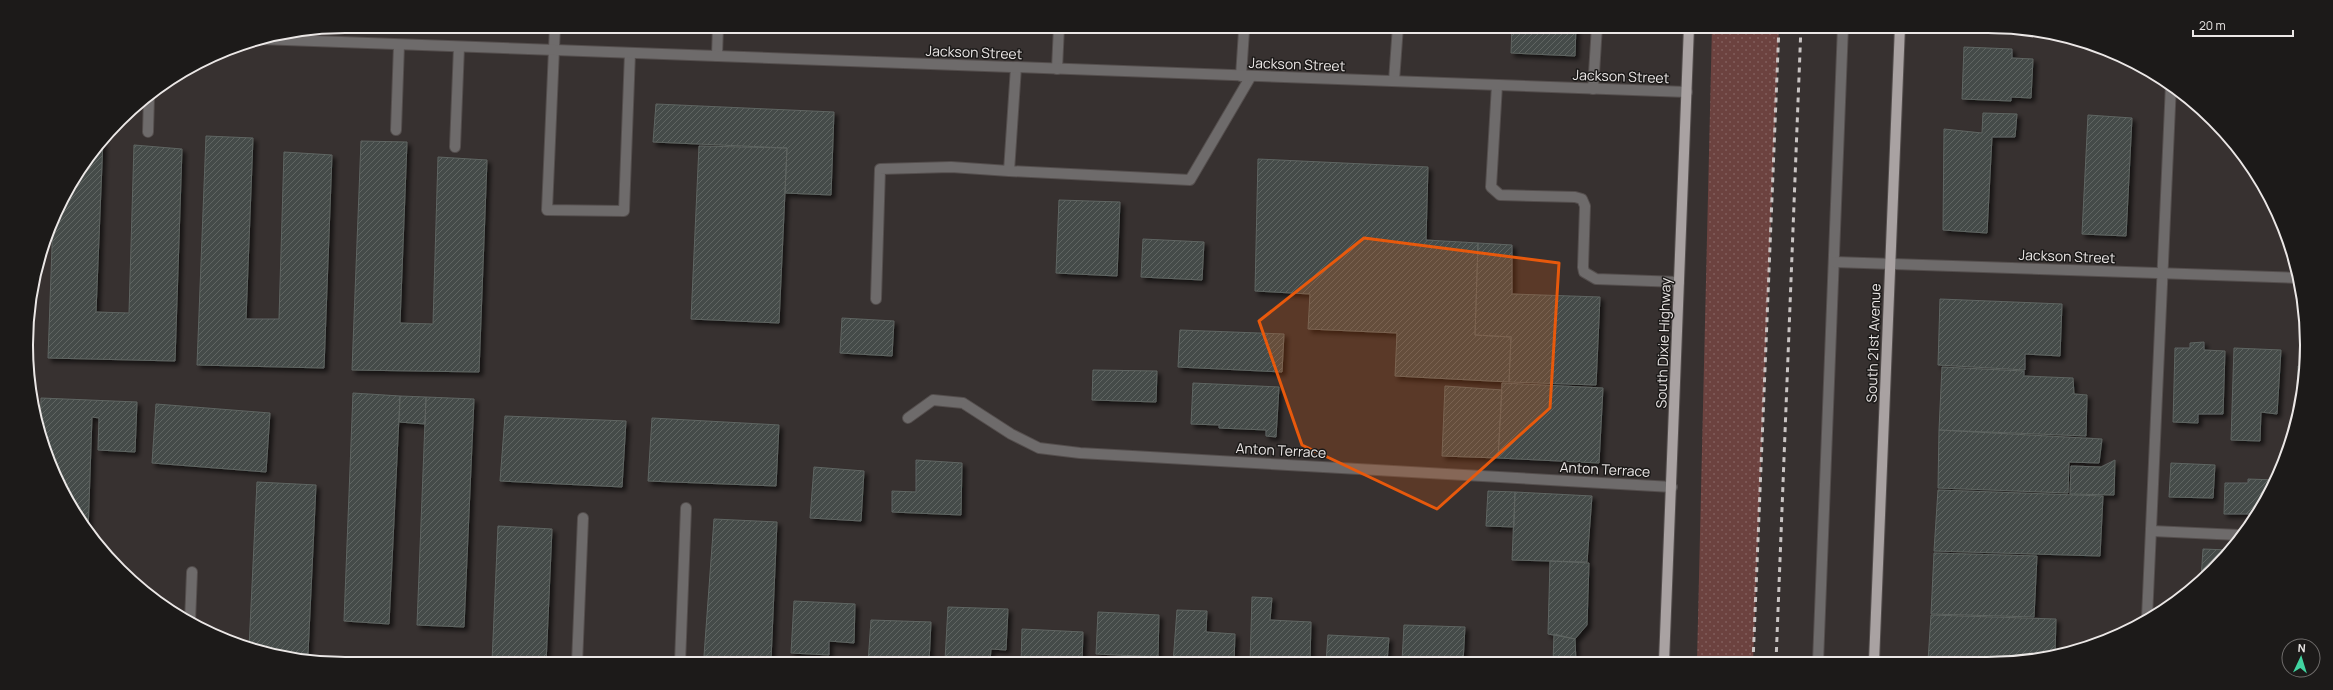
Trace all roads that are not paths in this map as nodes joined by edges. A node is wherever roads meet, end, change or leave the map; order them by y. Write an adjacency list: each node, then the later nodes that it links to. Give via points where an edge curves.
1 (555, 33): 13 (street)
2 (718, 33): 15 (street)
3 (1059, 33): 17 (street)
4 (1244, 33): 18 (street)
5 (1397, 33): 20 (street)
6 (1597, 33): 22 (street)
7 (1689, 33): 23 (main road, South Dixie Highway)
8 (1843, 33): 30 (street)
9 (1900, 33): 31 (main road, South 21st Avenue)
10 (280, 40): 11 (street, Jackson Street)
11 (399, 45): 12 (street, Jackson Street); 26 (street)
12 (459, 47): 13 (street, Jackson Street); 28 (street)
13 (554, 50): 14 (street, Jackson Street); 14 (street, via 547,210 624,211)
14 (630, 53): 15 (street, Jackson Street)
15 (717, 56): 16 (street, Jackson Street)
16 (1016, 67): 17 (street, Jackson Street); 29 (street)
17 (1058, 69): 18 (street, Jackson Street)
18 (1241, 76): 19 (street, Jackson Street)
19 (1251, 76): 20 (street, Jackson Street); 29 (street, via 1190,180)
20 (1394, 81): 21 (street, Jackson Street)
21 (1497, 85): 22 (street, Jackson Street); 34 (street, via 1491,187 1494,191 1500,195 1575,197 1582,200 1585,206 1583,267 1584,272 1596,279)
22 (1593, 89): 23 (street, Jackson Street)
23 (1687, 92): 34 (main road, South Dixie Highway)
24 (2171, 92): 32 (street)
25 (149, 102): 27 (street)
26 (396, 130)
27 (148, 132)
28 (455, 147)
29 (1009, 171): 35 (street, via 951,167 880,169)
30 (1834, 262): 31 (street, Jackson Street); 48 (street)
31 (1890, 264): 32 (street, Jackson Street); 49 (main road, South 21st Avenue)
32 (2164, 273): 33 (street, Jackson Street); 40 (street)
33 (2292, 278)
34 (1679, 282): 37 (main road, South Dixie Highway)
35 (876, 299)
36 (908, 418): 37 (street, Anton Terrace, via 933,400 963,403 1011,434 1040,448 1096,454)
37 (1672, 487): 47 (main road, South Dixie Highway)
38 (686, 508): 46 (street)
39 (583, 518): 45 (street)
40 (2152, 532): 41 (street); 43 (street)
41 (2236, 535)
42 (192, 572): 44 (street)
43 (2148, 612)
44 (190, 616)
45 (577, 657)
46 (680, 657)
47 (1664, 657)
48 (1818, 657)
49 (1874, 657)

